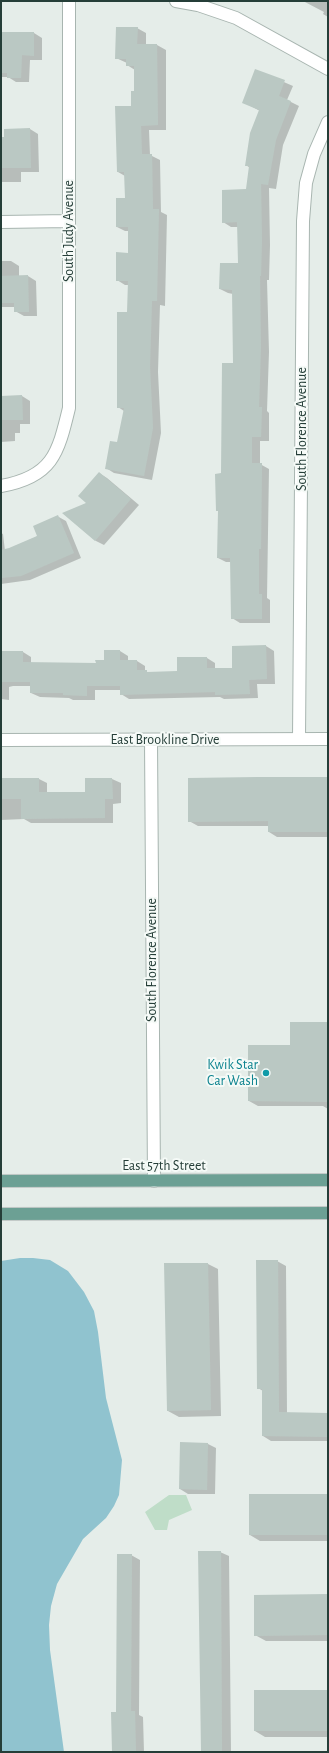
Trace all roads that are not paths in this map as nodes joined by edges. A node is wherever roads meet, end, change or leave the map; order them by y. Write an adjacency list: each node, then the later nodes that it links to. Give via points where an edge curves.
1 (69, 1): 5 (street, South Judy Avenue)
2 (176, 1): 3 (street, via 198,5 236,18)
3 (328, 69)
4 (328, 122): 8 (street, South Florence Avenue, via 314,154 306,183 303,221)
5 (69, 221): 6 (street); 7 (street, South Judy Avenue, via 69,408 63,434 53,459 36,475)
6 (1, 222)
7 (1, 486)
8 (299, 739): 9 (street, East Brookline Drive); 11 (street, East Brookline Drive)
9 (328, 739)
10 (1, 740): 11 (street, East Brookline Drive)
11 (151, 740): 13 (street, South Florence Avenue)
12 (328, 1180): 13 (main road, East 57th Street)
13 (154, 1181): 14 (main road, East 57th Street)
14 (1, 1182)
15 (328, 1213): 16 (main road)
16 (1, 1214)

